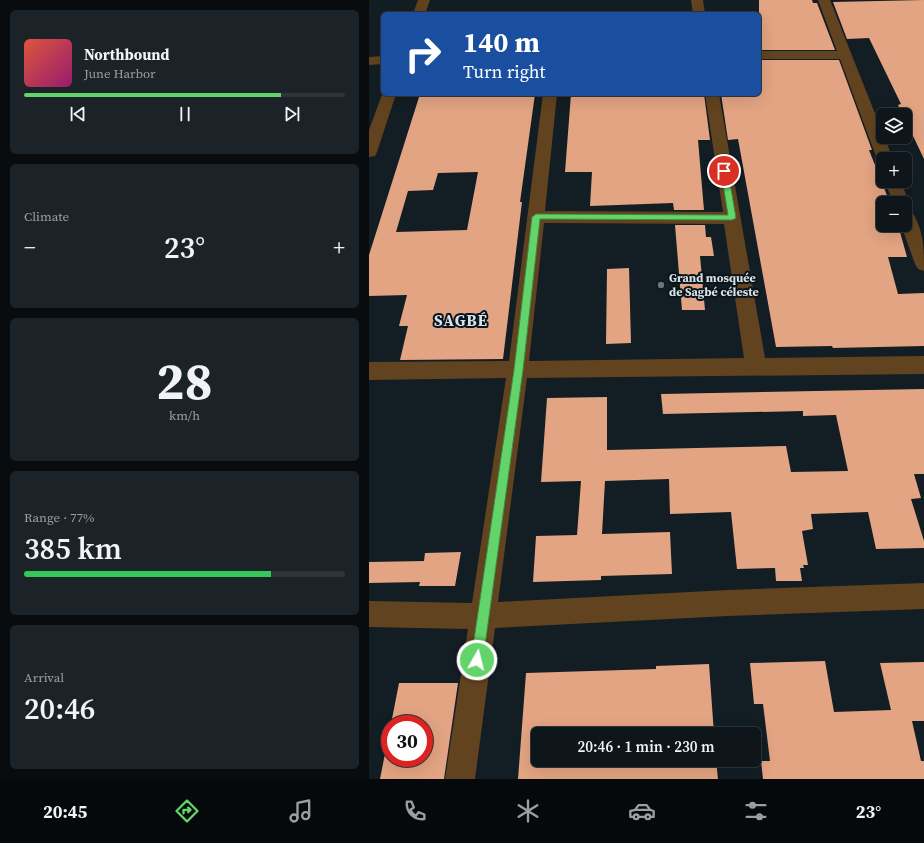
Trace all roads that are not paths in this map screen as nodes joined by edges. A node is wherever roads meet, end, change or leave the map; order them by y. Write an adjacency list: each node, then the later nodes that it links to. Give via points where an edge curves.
1 (424, 0): 4 (street)
2 (697, 0): 5 (street)
3 (824, 0): 6 (street)
4 (420, 12)
5 (699, 12)
6 (846, 55): 7 (street); 14 (street)
7 (761, 56)
8 (381, 60): 9 (street)
9 (369, 61)
10 (388, 96): 13 (street)
11 (550, 96): 15 (street)
12 (712, 96): 16 (street)
13 (369, 152)
14 (882, 152)
15 (536, 217): 16 (street); 21 (street)
16 (732, 218): 20 (street)
17 (912, 232): 18 (street)
18 (924, 264)
19 (924, 365): 20 (street)
20 (756, 367): 21 (street)
21 (518, 370): 22 (street); 25 (street)
22 (369, 371)
23 (924, 596): 25 (street)
24 (369, 614): 25 (street)
25 (483, 616): 26 (street)
26 (460, 779)

